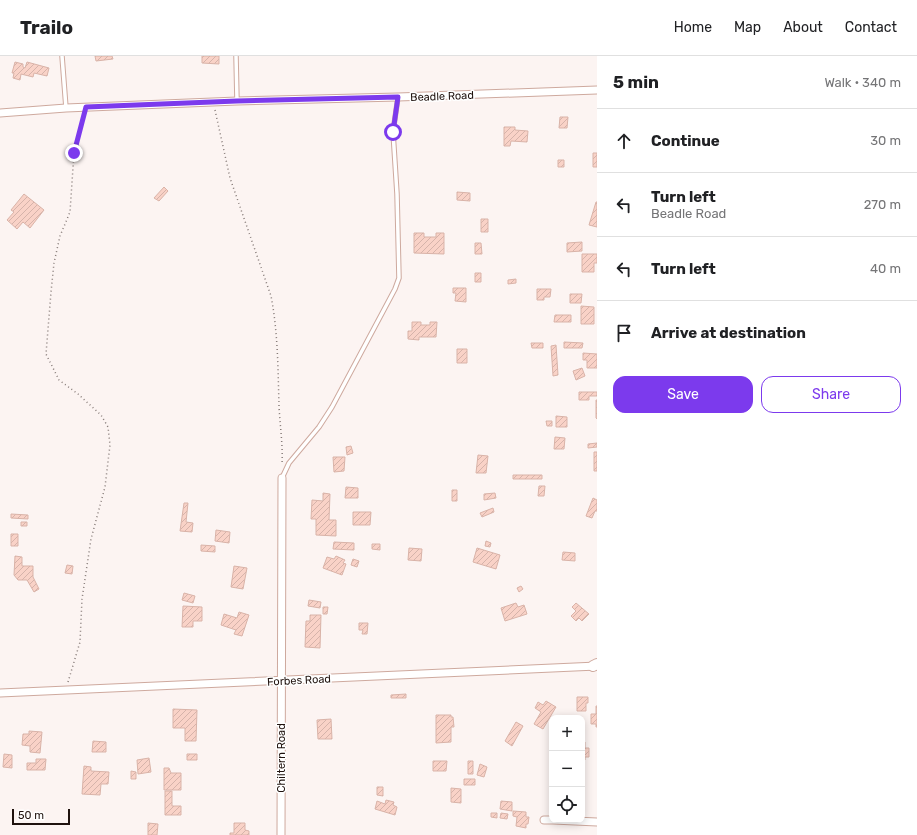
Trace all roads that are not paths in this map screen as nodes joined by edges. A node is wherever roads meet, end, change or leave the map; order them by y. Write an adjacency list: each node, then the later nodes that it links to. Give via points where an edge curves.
1 (62, 56): 6 (lane)
2 (236, 56): 5 (lane)
3 (597, 90): 4 (street, Beadle Road)
4 (398, 97): 5 (street, Beadle Road); 8 (lane, via 393,132 399,278 396,289 332,407 289,463)
5 (237, 101): 6 (street, Beadle Road)
6 (66, 108): 7 (street, Beadle Road)
7 (0, 113)
8 (282, 478): 10 (street, Chiltern Road)
9 (596, 666): 10 (street, Forbes Road)
10 (281, 681): 11 (street, Forbes Road); 16 (street, Chiltern Road)
11 (0, 693)
12 (544, 820): 13 (street)
13 (549, 820)
14 (585, 821): 15 (street)
15 (597, 822)
16 (281, 835)

